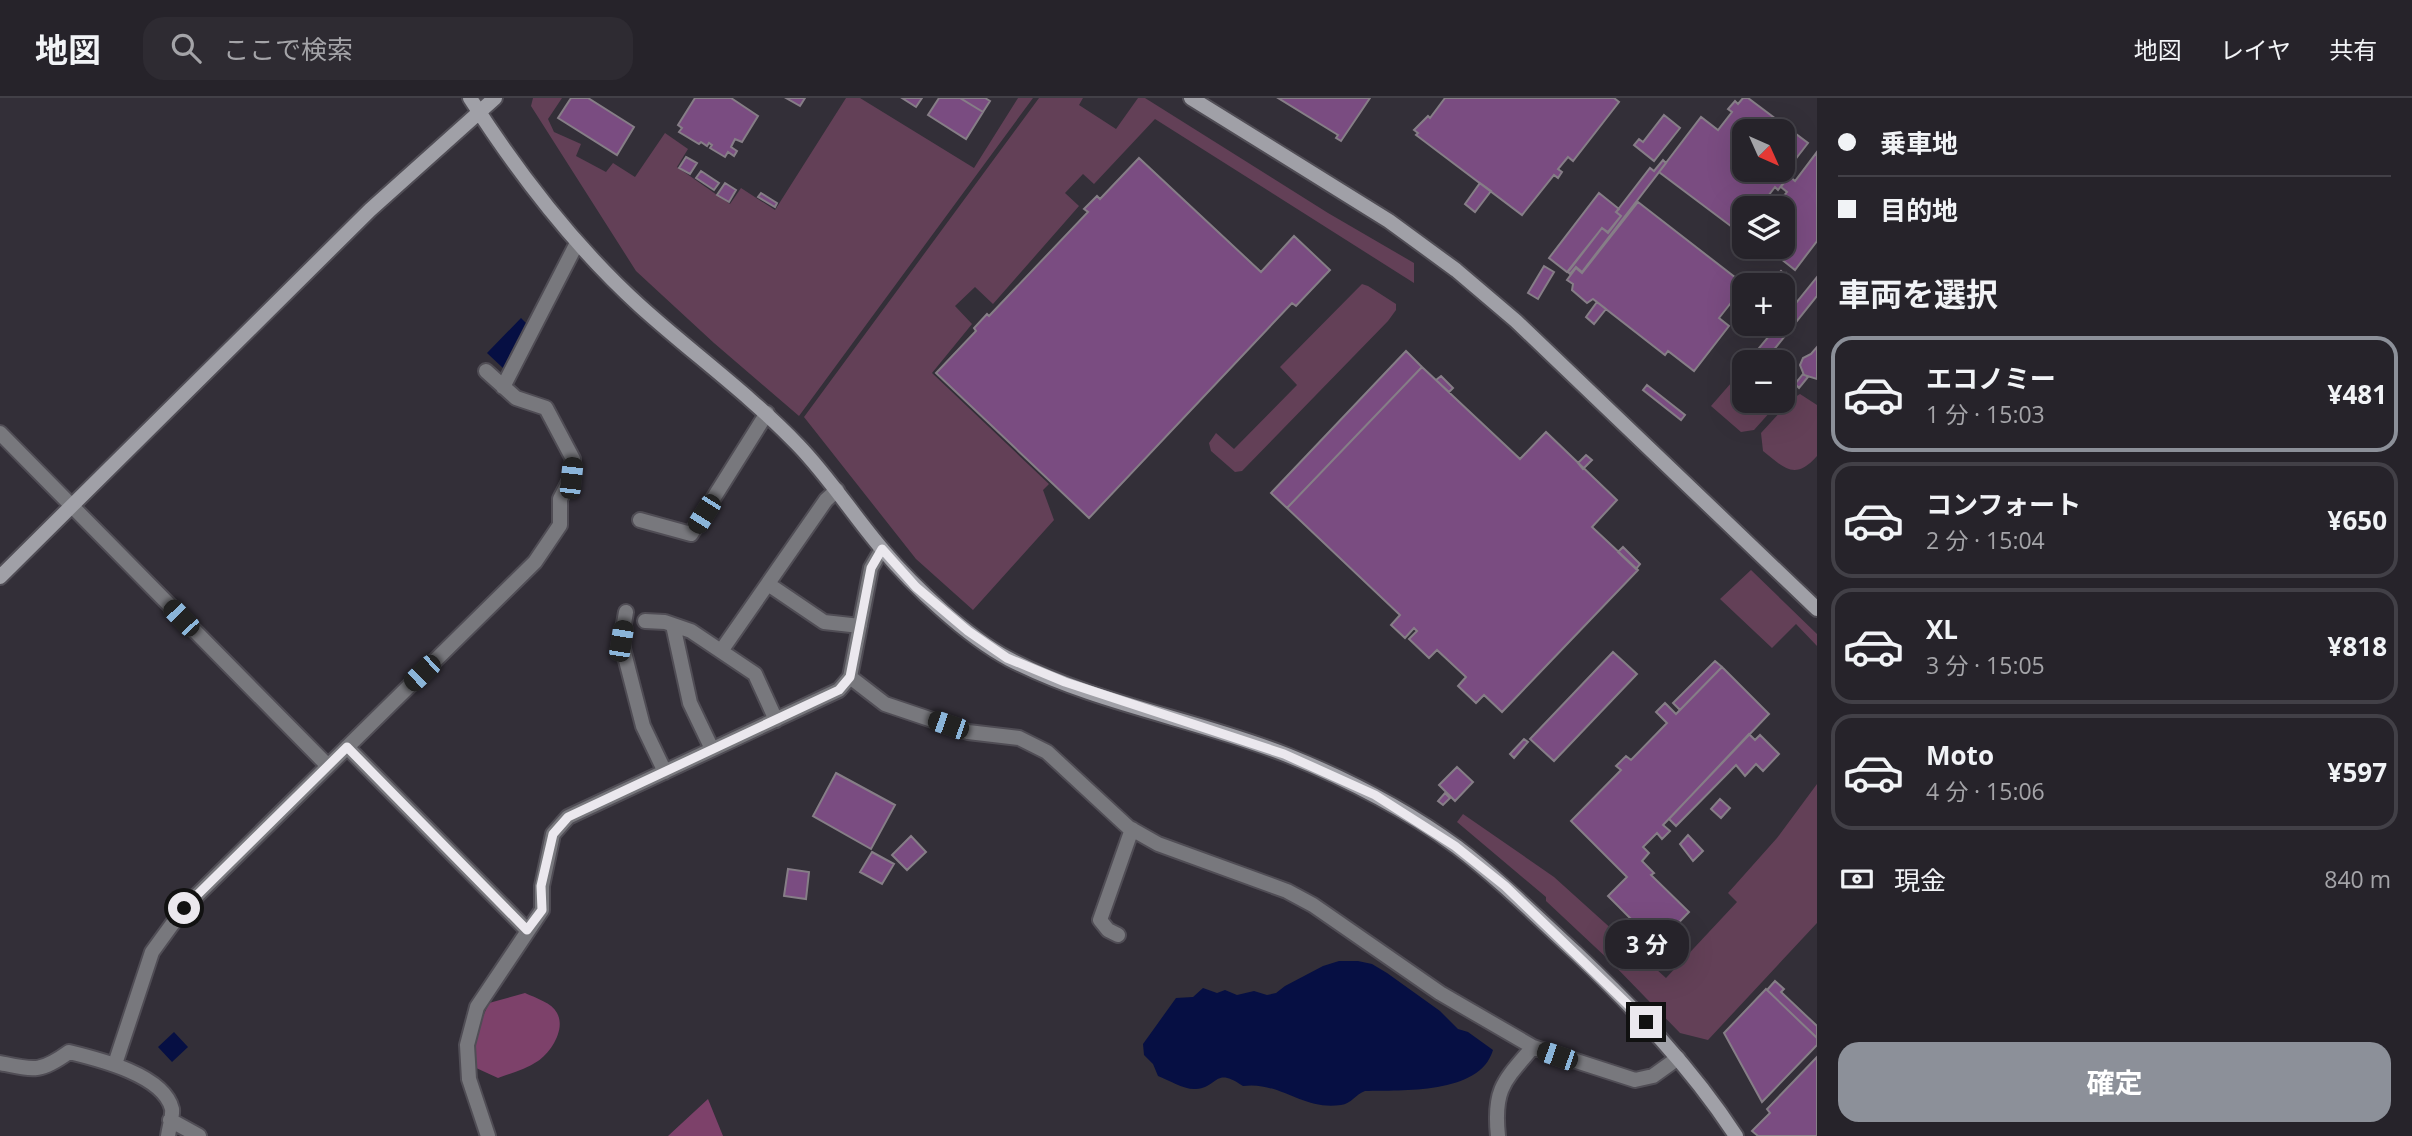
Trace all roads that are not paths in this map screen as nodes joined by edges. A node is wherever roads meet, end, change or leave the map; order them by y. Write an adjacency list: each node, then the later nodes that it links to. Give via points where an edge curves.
1 (470, 98): 4 (street)
2 (495, 98): 4 (street)
3 (1191, 98): 16 (street, via 1389,221 1456,270 1516,321)
4 (480, 113): 5 (street); 11 (street, via 370,210)
5 (578, 243): 7 (street); 8 (street, via 638,304)
6 (486, 371): 7 (street)
7 (503, 387): 24 (street, via 516,398 546,408 573,459 571,478 560,499 560,525 534,562)
8 (767, 413): 10 (street); 12 (street, via 691,534)
9 (0, 433): 11 (street)
10 (837, 490): 13 (street); 15 (street)
11 (72, 506): 14 (street); 26 (street)
12 (640, 520)
13 (882, 549): 20 (street, via 871,568); 32 (street, via 916,587 1007,658 1065,682 1284,754 1375,795 1444,839 1505,886 1629,1004)
14 (0, 577)
15 (768, 584): 20 (street, via 824,622); 21 (street)
16 (1817, 609)
17 (626, 612): 27 (street, via 621,641 643,726)
18 (645, 621): 19 (street)
19 (673, 625): 21 (street); 25 (street, via 690,703)
20 (860, 626): 22 (street)
21 (721, 651): 23 (street, via 755,674)
22 (850, 677): 23 (street, via 839,690); 28 (street, via 886,704 968,732 1019,738 1047,752)
23 (776, 720): 25 (street)
24 (347, 747): 26 (street); 29 (street)
25 (712, 749): 27 (street)
26 (328, 766): 34 (street, via 184,908 152,952)
27 (665, 772): 29 (street, via 568,817 553,834 541,886 542,910)
28 (1132, 829): 30 (street, via 1100,920); 31 (street, via 1158,844 1287,891 1313,905 1440,993)
29 (527, 930): 38 (street, via 477,1007 467,1045 469,1079)
30 (1118, 935)
31 (1533, 1047): 32 (street, via 1635,1080 1653,1076); 39 (street, via 1500,1089 1495,1112)
32 (1678, 1058): 40 (street)
33 (0, 1063): 34 (street, via 48,1066 69,1052)
34 (115, 1064): 35 (street, via 160,1088 172,1109)
35 (170, 1120): 36 (street); 37 (street)
36 (168, 1136)
37 (199, 1136)
38 (488, 1136)
39 (1497, 1136)
40 (1736, 1136)

